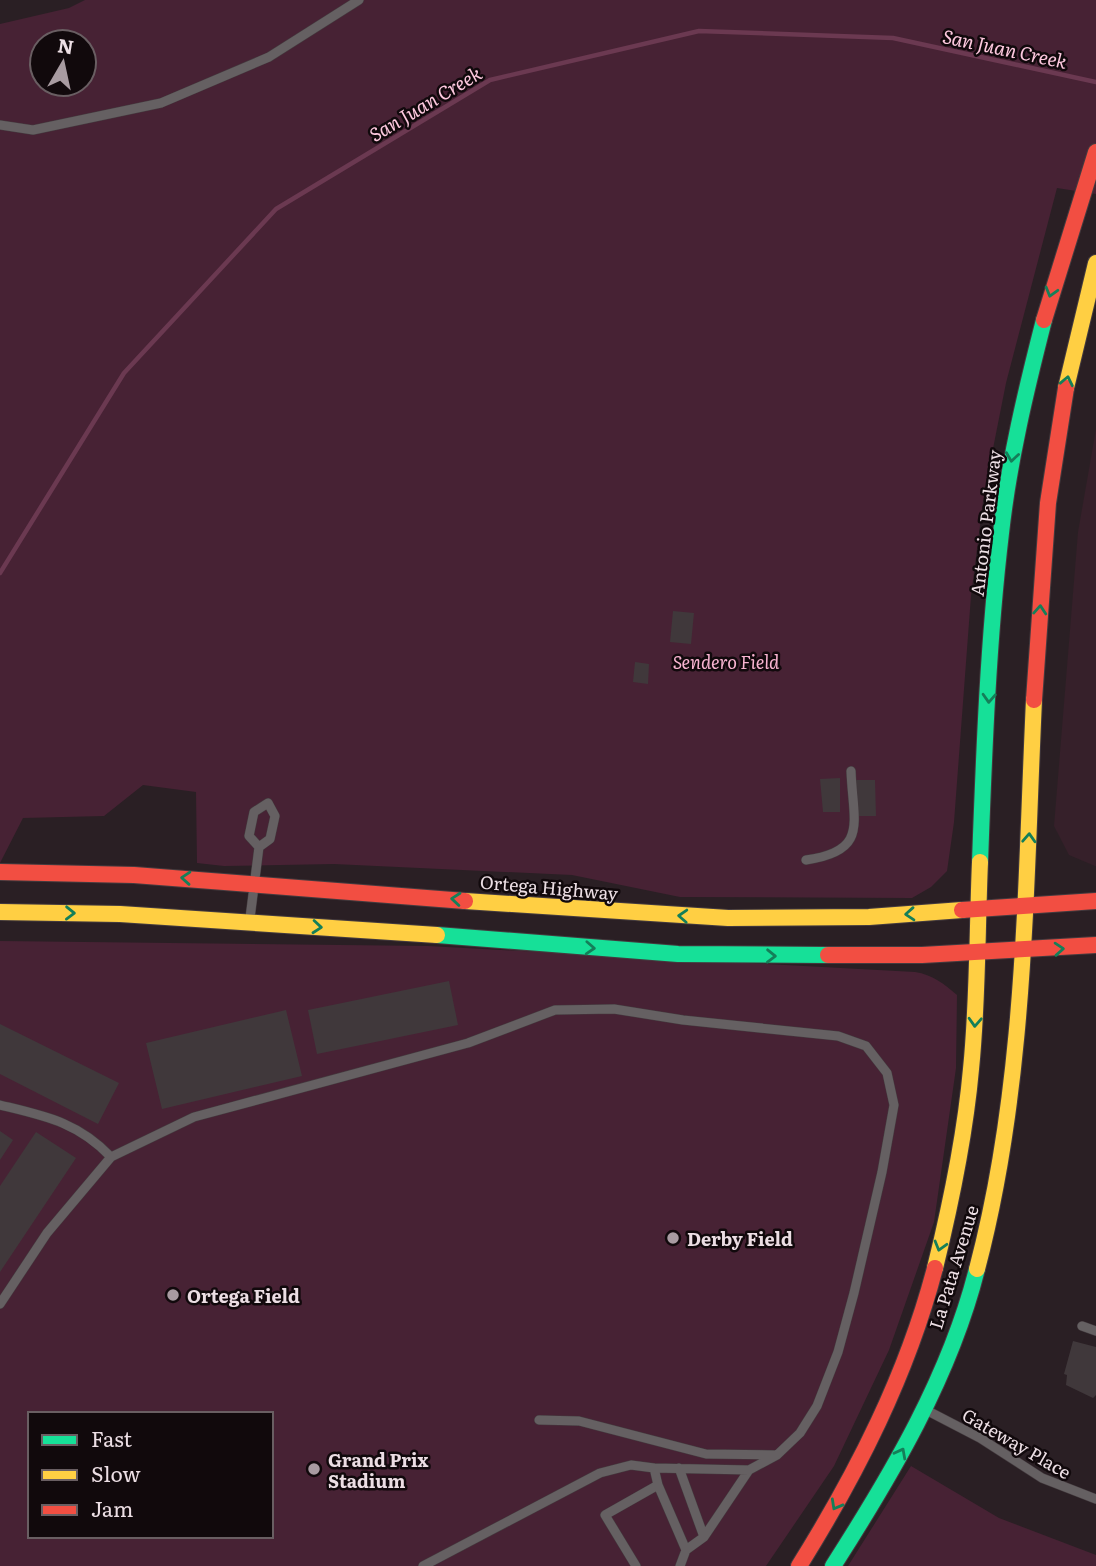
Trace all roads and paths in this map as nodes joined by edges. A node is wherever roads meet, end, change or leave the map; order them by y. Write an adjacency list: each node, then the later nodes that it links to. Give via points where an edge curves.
1 (359, 0): 2 (lane, via 269,57 161,103 33,130)
2 (0, 125)
3 (1096, 152): 4 (main road, Antonio Parkway)
4 (1069, 231): 6 (main road, via 1069,258); 14 (main road, Antonio Parkway, one-way to 14, via 1024,390 1003,521)
5 (1096, 264): 6 (main road)
6 (1090, 302): 13 (main road, one-way to 6, via 1046,521 1064,396)
7 (851, 771): 9 (lane, via 853,832 849,845 838,853)
8 (259, 847): 11 (lane)
9 (806, 860)
10 (0, 872): 11 (main road, Ortega Highway, one-way to 10, via 134,874)
11 (254, 883): 14 (main road, Ortega Highway, one-way to 11, via 869,917 728,918); 16 (lane)
12 (1096, 901): 13 (main road, Ortega Highway)
13 (1026, 906): 14 (main road, Ortega Highway); 18 (main road)
14 (978, 910): 19 (main road, Antonio Parkway)
15 (1, 912): 16 (main road, one-way to 16)
16 (249, 921): 19 (main road, one-way to 19, via 678,954)
17 (1096, 945): 18 (main road, one-way to 17)
18 (1023, 951): 19 (main road); 26 (main road, La Pata Avenue, via 1009,1105 986,1238)
19 (978, 953): 24 (main road, La Pata Avenue, one-way to 24, via 969,1095 958,1163)
20 (0, 1105): 21 (lane, via 60,1119 95,1140)
21 (111, 1157): 22 (lane, via 47,1233); 28 (lane, via 194,1117 468,1043 555,1010 614,1009 838,1036 866,1046 887,1073 894,1105 882,1172 838,1352 817,1406 800,1433)
22 (0, 1304)
23 (1082, 1326): 25 (lane)
24 (914, 1331): 26 (main road, via 921,1354 913,1401); 39 (main road, La Pata Avenue, one-way to 39, via 870,1439)
25 (1096, 1331)
26 (925, 1409): 33 (lane, Gateway Place, via 1062,1488); 40 (main road, La Pata Avenue, one-way to 26)
27 (539, 1420): 28 (lane, via 579,1421 706,1454)
28 (777, 1455): 31 (lane)
29 (654, 1468): 30 (lane); 32 (lane); 36 (lane, via 631,1465 600,1473)
30 (679, 1468): 31 (lane); 34 (lane)
31 (749, 1470): 34 (lane)
32 (658, 1485): 35 (lane); 37 (lane, via 606,1516)
33 (1096, 1499)
34 (704, 1537): 35 (lane)
35 (686, 1550): 38 (lane)
36 (422, 1566)
37 (636, 1566)
38 (680, 1566)
39 (799, 1566)
40 (833, 1566)

